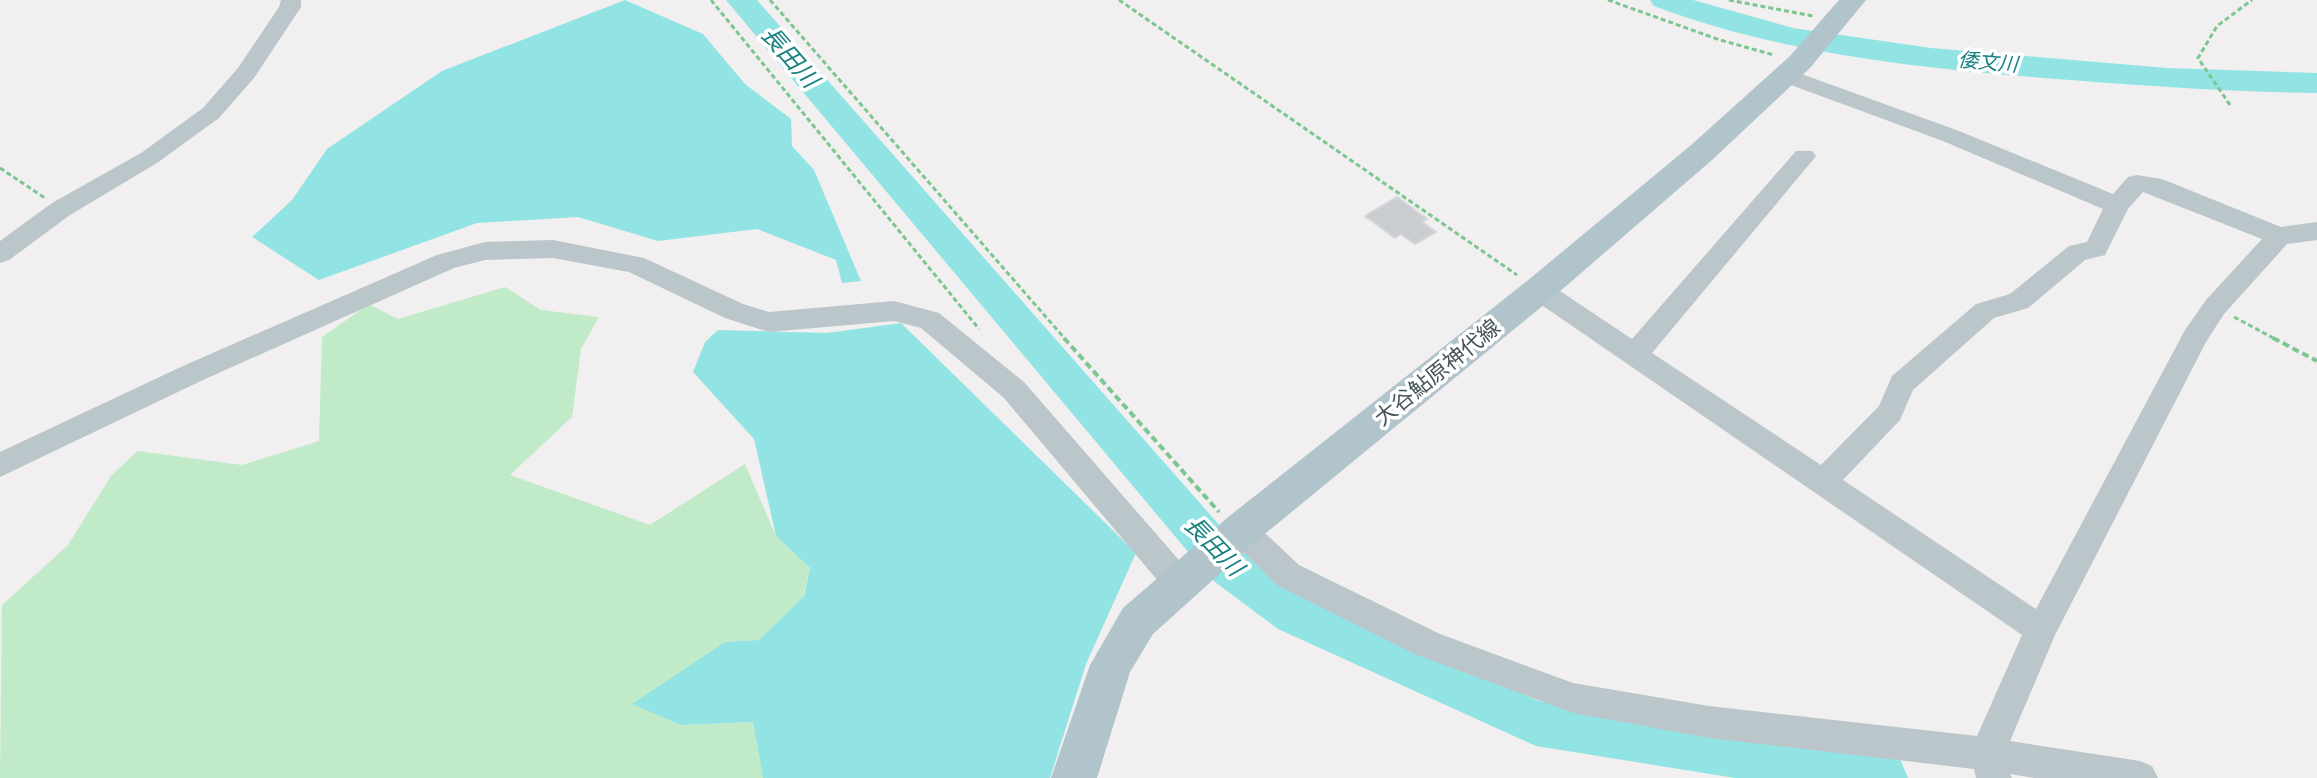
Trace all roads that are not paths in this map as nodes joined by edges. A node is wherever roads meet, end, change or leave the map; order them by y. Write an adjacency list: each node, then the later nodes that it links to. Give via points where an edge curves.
1 (291, 0): 8 (street, via 246,73 211,113)
2 (1839, 14): 3 (main road, 大谷鮎原神代線)
3 (1797, 64): 5 (street); 9 (main road, 大谷鮎原神代線)
4 (1804, 156): 10 (street)
5 (2117, 205): 7 (street, via 2137,183 2153,185); 12 (street, via 2096,249 2078,252 2019,301 1985,311 1902,384 1890,412)
6 (2317, 231): 7 (street)
7 (2279, 236): 15 (street, via 2195,337)
8 (0, 254)
9 (1539, 290): 10 (street); 13 (main road, 大谷鮎原神代線)
10 (1635, 354): 12 (street)
11 (0, 465): 14 (street, via 446,261 485,251 553,249 635,264 769,322 894,311 930,320 1014,390)
12 (1823, 482): 15 (street)
13 (1241, 530): 14 (main road, 大谷鮎原神代線); 16 (street, via 1288,575 1429,645 1573,698)
14 (1188, 577): 17 (main road, 大谷鮎原神代線, via 1138,621 1111,665)
15 (2041, 630): 16 (street)
16 (1991, 766): 18 (street)
17 (1074, 778)
18 (2140, 778)

